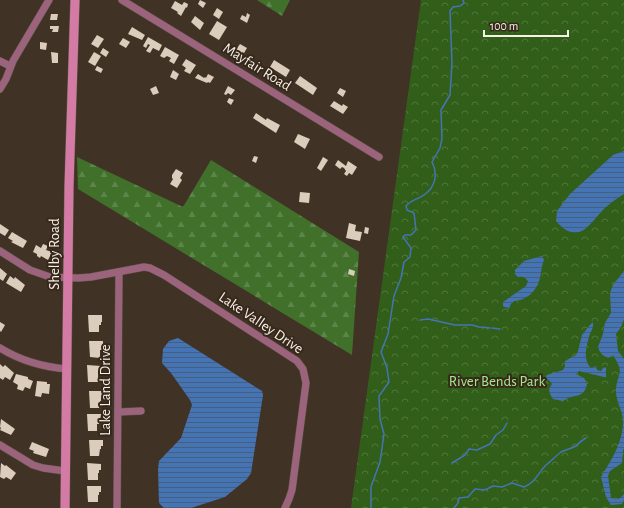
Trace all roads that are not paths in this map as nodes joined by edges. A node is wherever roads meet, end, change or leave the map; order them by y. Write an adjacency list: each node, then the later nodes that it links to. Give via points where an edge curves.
1 (49, 0): 5 (street)
2 (75, 0): 10 (street, Shelby Road, via 68,186)
3 (122, 0): 7 (street, Mayfair Road)
4 (0, 61): 5 (street)
5 (10, 66): 6 (street)
6 (0, 89)
7 (379, 156)
8 (0, 251): 10 (street, Lake Valley Drive, via 34,272 50,277)
9 (120, 272): 10 (street, Lake Valley Drive); 14 (street, Lake Land Drive); 19 (street, Lake Valley Drive, via 144,267 156,271 301,365 305,373 306,390 292,490)
10 (68, 278): 12 (street, Shelby Road)
11 (0, 348): 12 (street, via 28,362 52,368)
12 (67, 368): 16 (street, Shelby Road)
13 (141, 411): 14 (street)
14 (118, 412): 18 (street, Lake Land Drive)
15 (0, 445): 16 (street, via 33,465)
16 (65, 471): 17 (street, Shelby Road)
17 (65, 508)
18 (117, 508)
19 (285, 508)

